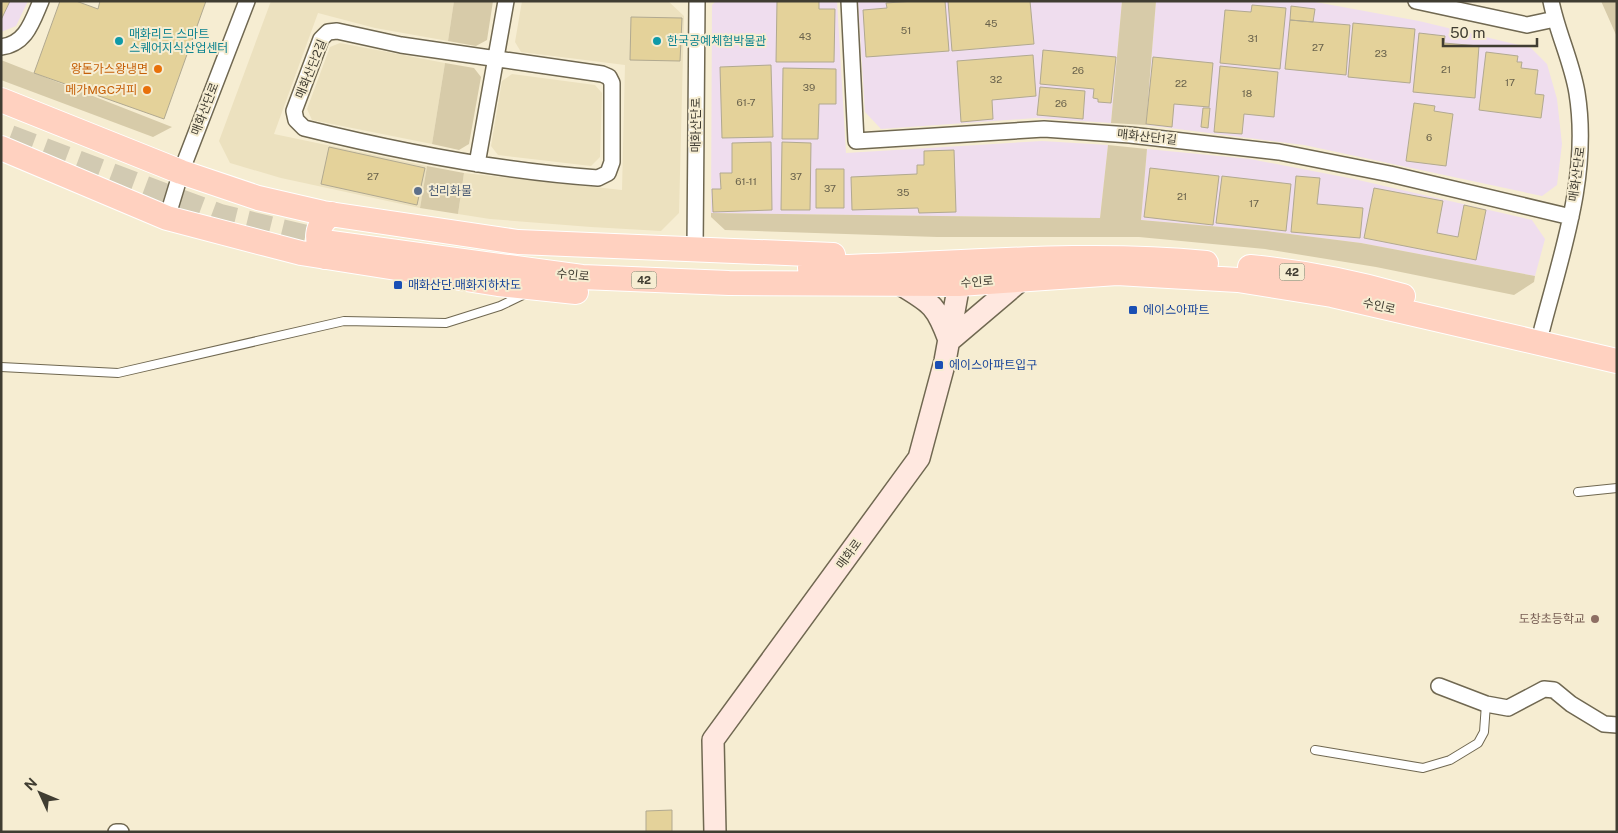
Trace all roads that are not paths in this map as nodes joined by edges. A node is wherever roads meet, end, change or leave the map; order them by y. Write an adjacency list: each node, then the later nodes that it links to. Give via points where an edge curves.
1 (41, 1): 9 (street, via 25,37)
2 (246, 1): 14 (street, 매화산단로)
3 (506, 1): 10 (street)
4 (697, 1): 18 (street, 매화산단로)
5 (849, 1): 15 (street, 매화산단1길, via 856,141 1044,129 1130,135 1279,152 1390,174)
6 (1416, 1): 8 (street, via 1527,25)
7 (1551, 1): 8 (street, 매화산단로)
8 (1554, 18): 15 (street, 매화산단로, via 1577,91 1582,135)
9 (1, 48)
10 (497, 58): 13 (street); 13 (street, 매화산단2길, via 609,77 612,83 612,162 608,173 598,178); 13 (street, 매화산단2길, via 328,32 320,39 294,111 296,120 304,128 388,149)
11 (1, 100): 14 (main road)
12 (6, 131): 16 (main road)
13 (477, 164)
14 (181, 172): 16 (street, 매화산단로); 17 (main road, via 258,198)
15 (1571, 217): 24 (street, 매화산단로)
16 (167, 218): 17 (main road, via 301,253)
17 (331, 236): 18 (main road); 20 (main road, 수인로 / 42, via 582,277 728,283); 23 (main road, via 498,284)
18 (695, 249): 20 (main road, via 860,256)
19 (960, 260): 20 (main road, 수인로 / 42); 22 (street, 매화로); 24 (main road, 수인로 / 42, via 1109,256 1286,271 1366,286)
20 (896, 274): 22 (main road, 수인로 / 42); 23 (main road, via 856,297 583,293); 25 (street, via 939,313)
21 (1022, 279): 22 (main road, 수인로 / 42); 25 (street); 27 (main road, 수인로 / 42, via 1117,273 1238,280 1332,295)
22 (959, 284): 25 (street, 매화로)
23 (538, 288): 28 (lane, via 500,306 446,323 344,321 118,373)
24 (1542, 329): 26 (main road, 수인로 / 42)
25 (949, 341): 37 (street, 매화로, via 919,458 713,740)
26 (1617, 345)
27 (1617, 361)
28 (1, 367)
29 (1617, 488): 30 (lane)
30 (1578, 492)
31 (1439, 686): 32 (street)
32 (1486, 704): 33 (street, via 1508,708 1544,689 1554,690 1604,724); 34 (lane, via 1484,732 1478,743 1450,760 1423,768)
33 (1617, 725)
34 (1315, 750)
35 (116, 832): 36 (street)
36 (121, 832)
37 (715, 832)

